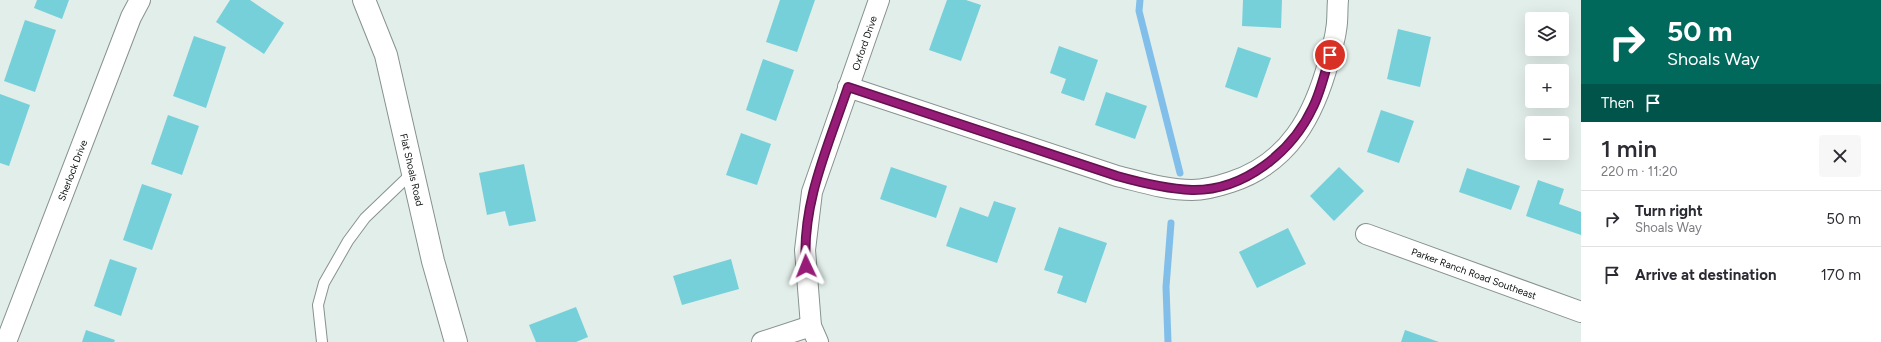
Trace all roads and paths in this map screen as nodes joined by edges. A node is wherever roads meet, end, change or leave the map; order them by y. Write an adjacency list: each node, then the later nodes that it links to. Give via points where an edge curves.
1 (140, 0): 10 (street, Sherlock Drive, via 128,25)
2 (364, 0): 6 (main road, Flat Shoals Road, via 386,55)
3 (879, 0): 5 (street, Oxford Drive)
4 (1338, 0): 5 (street, via 1336,30 1314,107 1292,141 1272,160 1243,178 1218,186 1193,190 1152,185)
5 (848, 87): 9 (street, Oxford Drive, via 812,192 805,250)
6 (413, 172): 11 (lane, via 365,218 348,241 324,283 318,305); 12 (main road, Flat Shoals Road, via 433,261)
7 (1366, 234): 8 (street, Parker Ranch Road Southeast)
8 (1581, 312)
9 (814, 334): 13 (street)
10 (6, 342)
11 (322, 342)
12 (456, 342)
13 (762, 342)

